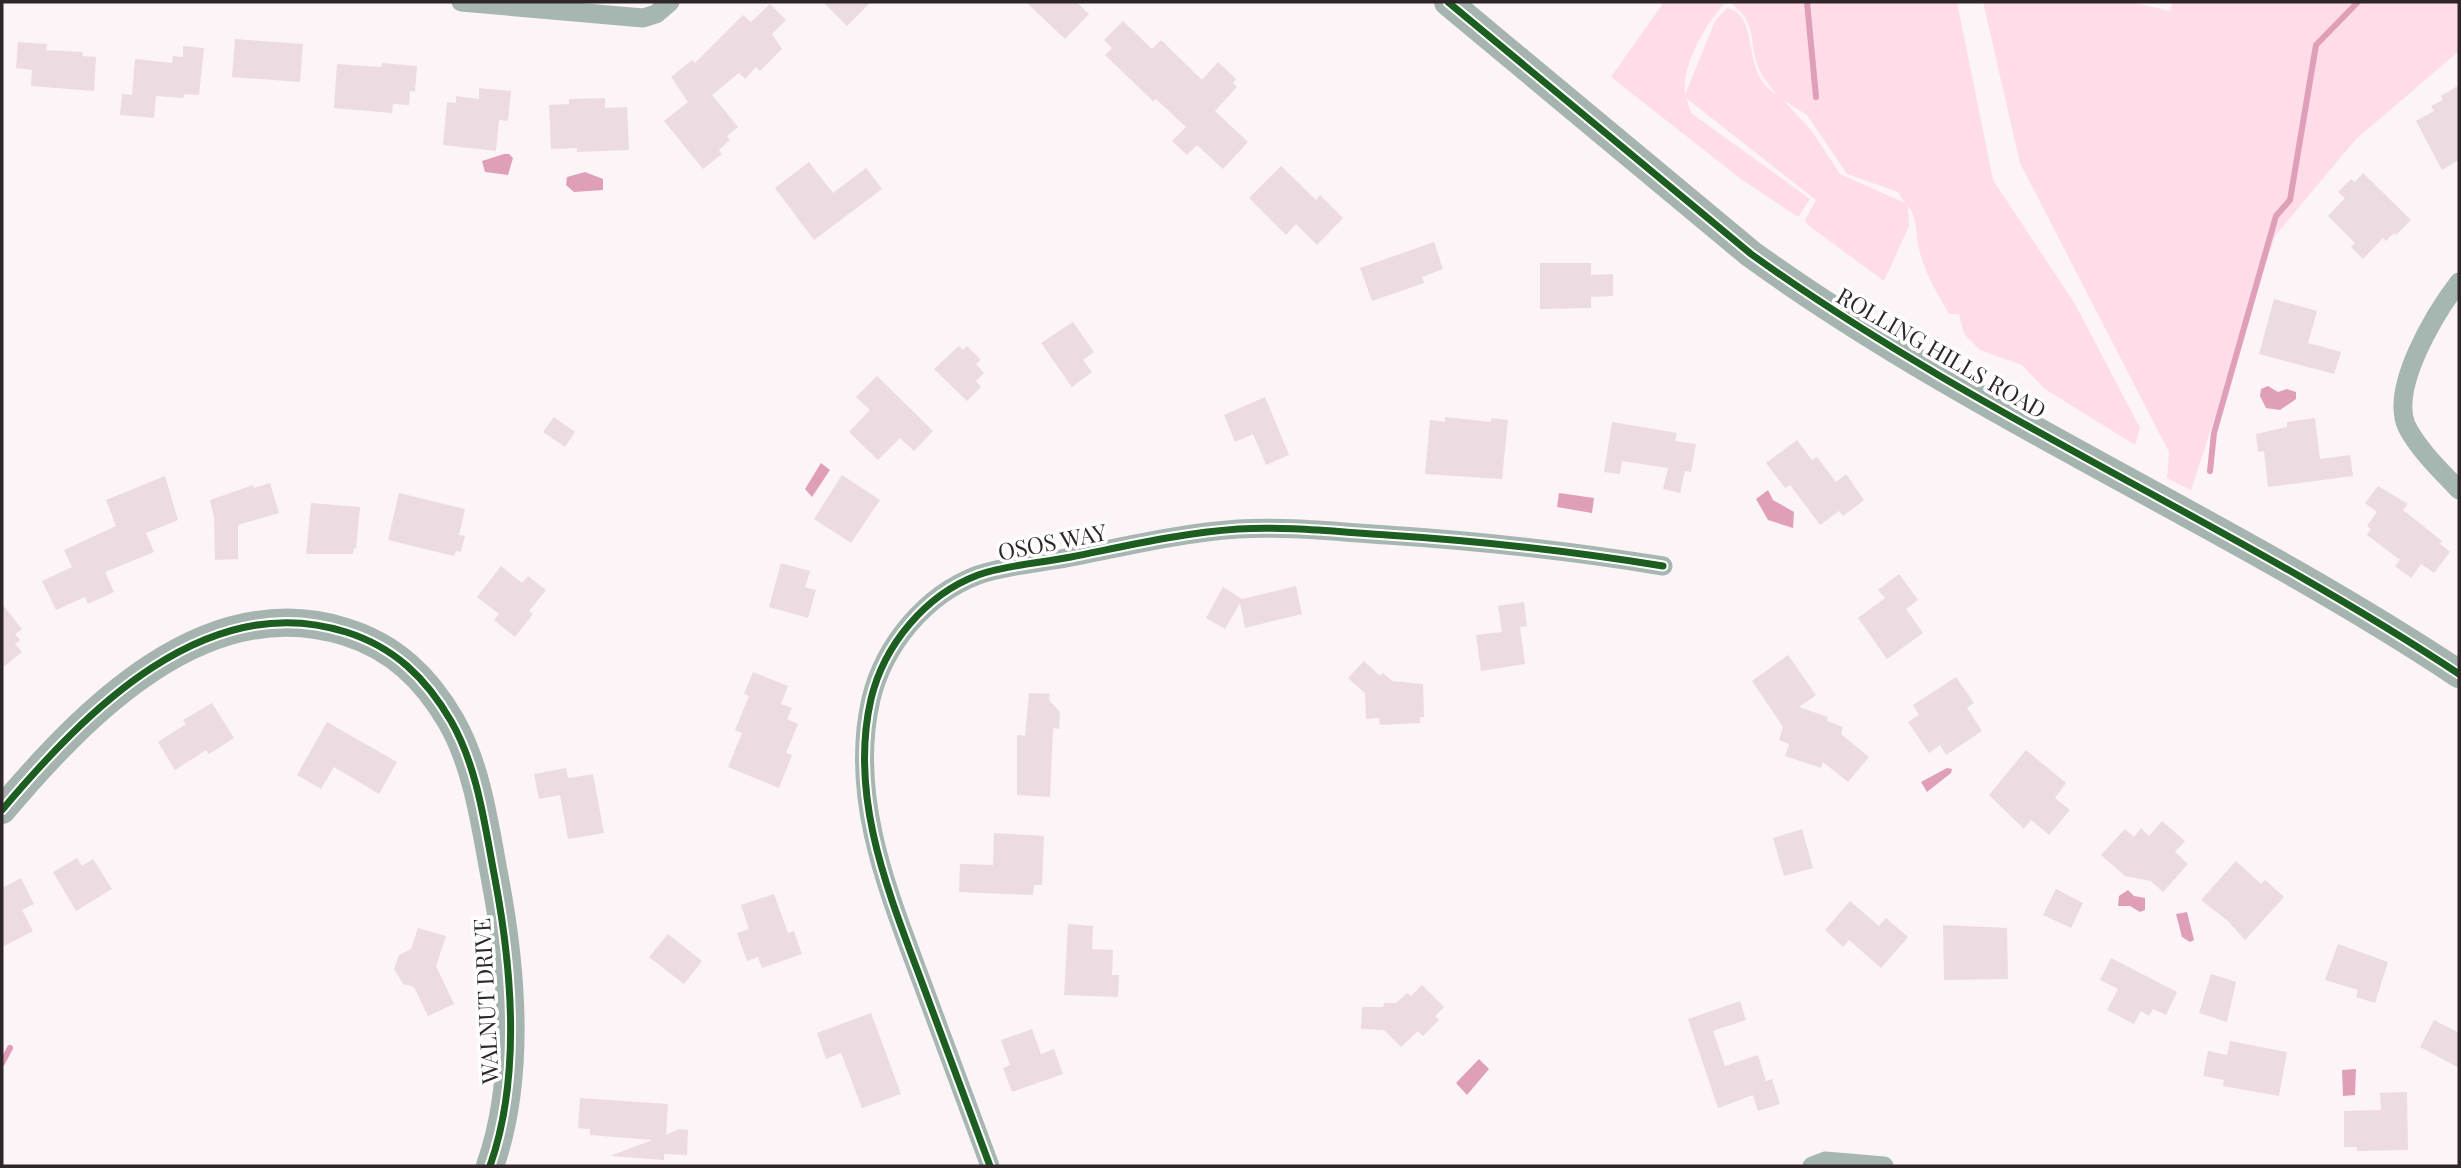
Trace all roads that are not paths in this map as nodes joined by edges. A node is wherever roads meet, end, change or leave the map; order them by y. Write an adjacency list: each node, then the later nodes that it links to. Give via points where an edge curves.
1 (461, 2): 2 (street, via 643,18 656,15)
2 (670, 2)
3 (1448, 2): 7 (street, ROLLING HILLS ROAD, via 1803,292 1914,361 2334,598)
4 (2459, 282): 5 (street, via 2419,347 2403,403 2406,425)
5 (2459, 490)
6 (1663, 566): 10 (street, OSOS WAY, via 1448,540 1239,529 1163,538 977,575 914,618 894,645 871,699 866,782 870,826 889,894)
7 (2459, 674)
8 (2, 810): 9 (street, WALNUT DRIVE, via 55,747 118,691 211,637 263,622 326,625 367,639 401,658 418,673 452,722 470,765 504,928 510,1087)
9 (490, 1166)
10 (990, 1166)
11 (1812, 1166): 12 (street, via 1825,1161)
12 (1884, 1166)

